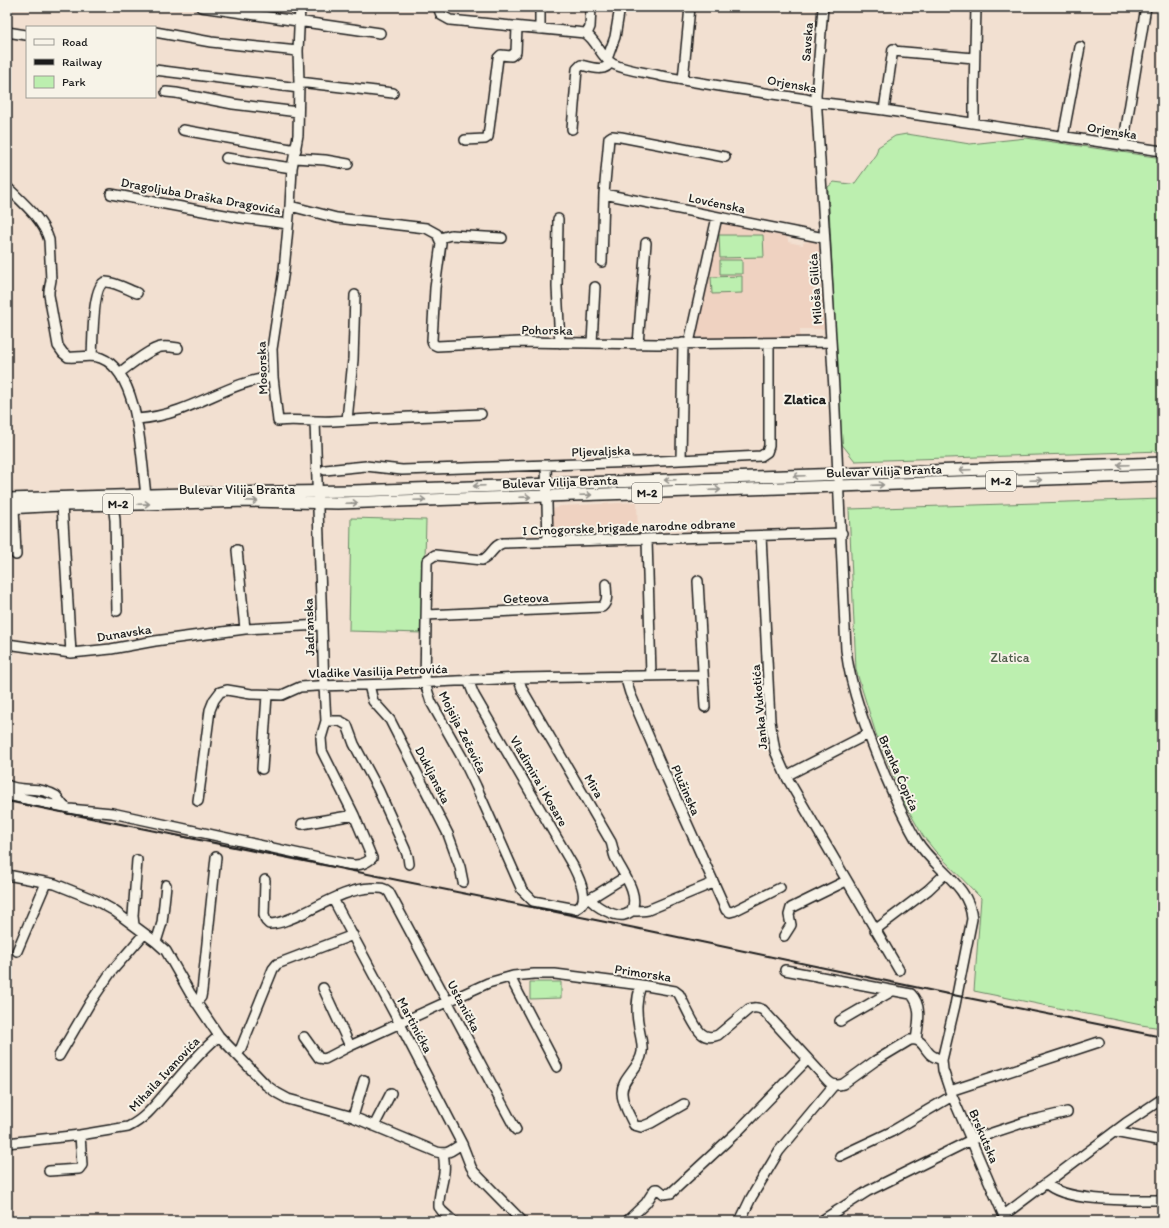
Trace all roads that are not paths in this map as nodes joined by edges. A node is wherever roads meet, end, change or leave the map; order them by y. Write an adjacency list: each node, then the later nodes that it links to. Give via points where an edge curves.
1 (201, 7): 11 (street)
2 (300, 7): 11 (street, Mosorska)
3 (438, 7): 12 (street, via 442,15 450,20)
4 (540, 7): 13 (street)
5 (591, 7): 17 (street)
6 (620, 7): 22 (street)
7 (690, 7): 24 (street)
8 (823, 7): 28 (street, Savska)
9 (976, 7): 21 (street)
10 (1146, 7): 36 (street)
11 (298, 22): 16 (street); 20 (street, Mosorska)
12 (517, 27): 13 (street); 35 (street, via 516,52 511,56 501,55 498,58 488,137 485,140)
13 (540, 28): 17 (street)
14 (7, 32): 18 (street)
15 (156, 32): 20 (street, via 211,42)
16 (380, 33)
17 (587, 34): 22 (street)
18 (26, 35)
19 (1080, 48): 34 (street)
20 (298, 51): 25 (street, Mosorska)
21 (974, 58): 29 (street, via 893,50); 31 (street)
22 (608, 61): 24 (street, Orjenska, via 627,69); 32 (street, via 609,66 604,68 581,65 577,69)
23 (156, 70): 25 (street)
24 (684, 80): 28 (street, Orjenska)
25 (299, 85): 27 (street); 30 (street, Mosorska)
26 (166, 92): 30 (street)
27 (393, 93)
28 (817, 102): 29 (street, Orjenska); 52 (street, Miloša Gilića)
29 (884, 110): 31 (street, Orjenska)
30 (298, 112): 38 (street, Mosorska)
31 (974, 123): 34 (street, Orjenska)
32 (572, 129)
33 (183, 130): 38 (street)
34 (1063, 137): 36 (street, Orjenska)
35 (465, 140)
36 (1123, 146): 37 (street, Orjenska)
37 (1162, 151)
38 (295, 154): 41 (street); 42 (street, Mosorska)
39 (725, 157): 45 (street, via 612,136 608,141)
40 (226, 158): 42 (street)
41 (348, 164)
42 (292, 168): 46 (street, Mosorska)
43 (7, 187): 65 (street, via 28,208 48,236 51,280 48,291 58,346 68,357)
44 (111, 194): 49 (street, Dragoljuba Draška Dragovića)
45 (604, 194): 47 (street, Lovćenska); 54 (street)
46 (290, 206): 49 (street, Mosorska); 50 (street, via 337,218 426,228)
47 (717, 217): 52 (street, Lovćenska); 60 (street)
48 (558, 219): 62 (street, via 557,287)
49 (288, 224): 67 (street, Mosorska, via 281,295 273,338)
50 (440, 238): 51 (street, via 451,235); 62 (street, Pohorska, via 442,243 433,315 434,345 439,347 520,342)
51 (502, 238)
52 (824, 238): 58 (street, Miloša Gilića)
53 (646, 243): 63 (street)
54 (602, 262)
55 (595, 287): 59 (street)
56 (137, 294): 65 (street, via 112,283 105,282 100,286 94,312)
57 (355, 296): 70 (street, via 353,360)
58 (831, 342): 61 (street, Pohorska); 76 (street, Miloša Gilića)
59 (592, 343): 62 (street, Pohorska); 63 (street, Pohorska)
60 (686, 343): 61 (street, Pohorska); 63 (street, Pohorska); 72 (street)
61 (769, 343): 72 (street, Pljevaljska, via 768,452 761,456)
62 (560, 344)
63 (638, 344)
64 (178, 348): 66 (street, via 155,349)
65 (92, 356): 66 (street, via 102,358)
66 (119, 373): 69 (street, via 126,385)
67 (273, 377): 69 (street, via 250,382 171,413); 71 (street, Mosorska, via 278,421)
68 (481, 414): 70 (street)
69 (137, 419): 80 (street)
70 (347, 420): 71 (street)
71 (315, 421): 82 (street)
72 (681, 460): 74 (street, Pljevaljska)
73 (1162, 463): 76 (main road, Bulevar Vilija Branta / M-2, one-way to 76)
74 (546, 466): 75 (street, Pljevaljska, via 402,470 366,466); 78 (street)
75 (325, 470)
76 (838, 475): 78 (main road, Bulevar Vilija Branta / M-2, one-way to 78); 79 (street, Branka Ćopića)
77 (1162, 475): 79 (main road, Bulevar Vilija Branta / M-2, one-way to 77)
78 (546, 484): 81 (street); 82 (main road, Bulevar Vilija Branta / M-2, one-way to 82)
79 (839, 486): 81 (main road, Bulevar Vilija Branta / M-2, one-way to 79); 86 (street, Branka Ćopića)
80 (146, 495): 82 (main road, Bulevar Vilija Branta / M-2); 84 (main road, Bulevar Vilija Branta / M-2)
81 (547, 496): 82 (main road, Bulevar Vilija Branta / M-2, one-way to 81, via 338,503); 89 (street)
82 (317, 497): 83 (main road, Bulevar Vilija Branta / M-2, one-way to 82); 97 (street, Jadranska)
83 (113, 504): 85 (main road, Bulevar Vilija Branta / M-2); 95 (street)
84 (9, 505): 85 (main road, Bulevar Vilija Branta / M-2); 91 (street)
85 (62, 505): 100 (street)
86 (842, 533): 87 (street, I Crnogorske brigade narodne odbrane); 112 (street, Branka Ćopića, via 848,666)
87 (761, 536): 88 (street, I Crnogorske brigade narodne odbrane); 114 (street, Janka Vukotića, via 770,721 775,751)
88 (647, 540): 89 (street, I Crnogorske brigade narodne odbrane); 101 (street)
89 (548, 542): 92 (street, I Crnogorske brigade narodne odbrane, via 500,544 482,560 435,555)
90 (237, 550): 98 (street)
91 (16, 555)
92 (427, 561): 96 (street, Mojsija Zečevića)
93 (698, 581): 102 (street)
94 (606, 584): 96 (street, Geteova, via 607,599 602,607)
95 (117, 611)
96 (426, 615): 106 (street, Mojsija Zečevića)
97 (322, 625): 98 (street, Dunavska); 108 (street, Jadranska)
98 (245, 629): 100 (street, Dunavska)
99 (7, 644): 100 (street, Dunavska)
100 (71, 653)
101 (652, 675): 102 (street, Vladike Vasilija Petrovića); 103 (street, Vladike Vasilija Petrovića)
102 (703, 675): 110 (street)
103 (625, 676): 104 (street, Vladike Vasilija Petrovića); 131 (street, Plužinska, via 630,693)
104 (518, 678): 105 (street, Vladike Vasilija Petrovića); 126 (street, Mira, via 523,691 611,842 614,856)
105 (468, 680): 106 (street, Vladike Vasilija Petrovića); 135 (street, Vladimira i Kosare, via 474,695 566,854)
106 (425, 683): 107 (street, Vladike Vasilija Petrovića); 135 (street, Mojsija Zečevića, via 431,702 463,759 526,895 533,901 576,909)
107 (369, 685): 108 (street, Vladike Vasilija Petrovića); 129 (street, Dukljanska, via 373,701 390,720 448,834)
108 (324, 686): 109 (street, Vladike Vasilija Petrovića, via 300,687 282,695); 111 (street, Jadranska)
109 (267, 696): 113 (street); 117 (street, Vladike Vasilija Petrovića, via 226,690 220,692 214,700 207,724)
110 (705, 707)
111 (326, 722): 119 (street, Jadranska, via 321,738 322,750); 123 (street, via 340,721 347,725 405,849)
112 (868, 734): 114 (street); 124 (street, Branka Ćopića, via 913,835)
113 (262, 769)
114 (786, 776): 128 (street, Janka Vukotića)
115 (7, 785): 118 (street, via 20,790 36,790 54,795)
116 (7, 796): 118 (street)
117 (198, 801)
118 (64, 807): 119 (street, Jadranska, via 112,813 355,866 372,858)
119 (354, 815): 120 (street)
120 (302, 824)
121 (216, 857): 151 (street, via 202,991)
122 (137, 860): 137 (street)
123 (408, 864)
124 (945, 874): 138 (street); 162 (street, Branka Ćopića, via 968,901 972,910 972,920)
125 (7, 875): 130 (street)
126 (625, 877): 135 (street); 136 (street, Mira, via 633,895 634,905)
127 (265, 880): 134 (street, via 264,915 269,924 293,918)
128 (846, 881): 138 (street, Janka Vukotića); 141 (street, via 791,908 791,925)
129 (463, 882)
130 (46, 883): 137 (street, via 55,884 95,900); 143 (street)
131 (713, 883): 133 (street, Plužinska, via 728,912); 136 (street, via 648,910)
132 (166, 885): 142 (street, via 162,923)
133 (780, 888)
134 (333, 898): 140 (street, Martinićka); 150 (street, Ustanička, via 360,888 382,887 391,894)
135 (586, 899): 136 (street, via 617,915)
136 (631, 911)
137 (134, 925): 139 (street)
138 (875, 930): 145 (street, Janka Vukotića)
139 (144, 934): 142 (street); 160 (street, via 111,972 90,1002)
140 (353, 935): 153 (street, Martinićka); 159 (street, via 277,964 241,1048)
141 (784, 936)
142 (156, 942): 151 (street, via 166,951)
143 (17, 951)
144 (785, 970): 149 (street)
145 (899, 970)
146 (510, 977): 147 (street, Primorska, via 556,974); 150 (street, Primorska, via 488,982); 163 (street)
147 (641, 985): 161 (street, Primorska, via 675,991 699,1032 713,1037 749,1009 759,1008); 169 (street, via 637,1000 642,1052 640,1062 623,1087 623,1101 634,1125 641,1127)
148 (323, 988): 158 (street)
149 (892, 991): 152 (street); 156 (street, via 911,994 916,1001 919,1010)
150 (447, 1001): 153 (street, Primorska); 173 (street, Ustanička)
151 (196, 1003): 154 (street)
152 (840, 1022)
153 (400, 1024): 158 (street, Primorska); 179 (street, Martinićka)
154 (219, 1036): 159 (street); 175 (street, Mihaila Ivanovića, via 141,1120 128,1127)
155 (304, 1037): 158 (street, Primorska, via 321,1059)
156 (916, 1040): 162 (street, via 921,1042 932,1056); 165 (street, via 910,1040 875,1061 843,1084)
157 (1099, 1042): 167 (street)
158 (350, 1046)
159 (236, 1054): 171 (street, via 266,1085 282,1096)
160 (59, 1056)
161 (808, 1059): 165 (street, Primorska); 188 (street, via 739,1130 671,1193 664,1194 655,1189 646,1204)
162 (942, 1060): 167 (street, Brskutska)
163 (557, 1067)
164 (364, 1080): 171 (street)
165 (834, 1085): 189 (street, via 779,1151)
166 (391, 1093): 172 (street)
167 (951, 1094): 176 (street, Brskutska); 181 (street, via 881,1137)
168 (1162, 1099): 174 (street)
169 (684, 1104)
170 (1067, 1112): 176 (street, via 1025,1122)
171 (353, 1117): 172 (street)
172 (374, 1126): 180 (street)
173 (516, 1130)
174 (1114, 1132): 177 (street); 183 (street)
175 (80, 1135): 178 (street, Mihaila Ivanovića); 182 (street, via 81,1167)
176 (971, 1140): 185 (street, Brskutska); 190 (street, via 868,1191)
177 (1162, 1141)
178 (7, 1143)
179 (462, 1144): 180 (street); 187 (street, Martinićka, via 474,1172)
180 (443, 1154): 186 (street, via 445,1173 439,1207)
181 (840, 1156)
182 (49, 1171)
183 (1046, 1183): 184 (street, via 1056,1191 1093,1199); 185 (street)
184 (1162, 1200)
185 (1005, 1218)
186 (453, 1221)
187 (522, 1221)
188 (626, 1221)
189 (740, 1221)
190 (821, 1221)

